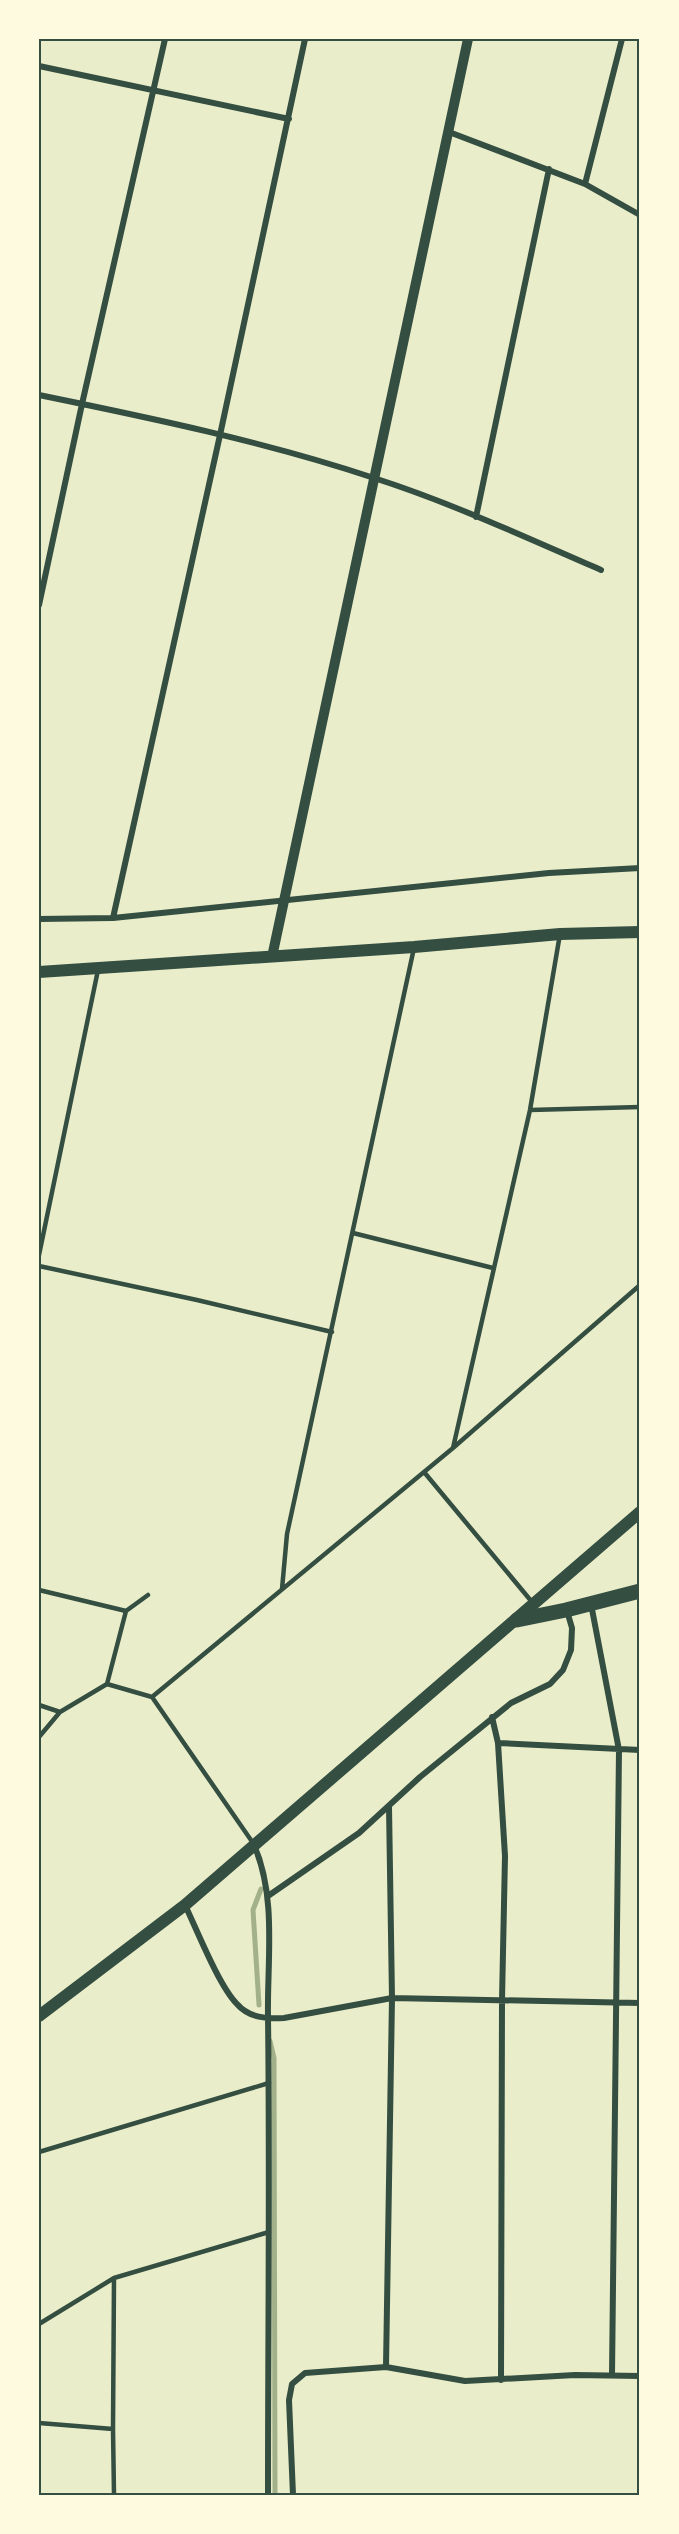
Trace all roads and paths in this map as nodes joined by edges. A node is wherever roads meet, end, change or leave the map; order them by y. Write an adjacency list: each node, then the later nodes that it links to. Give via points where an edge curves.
1 (165, 39): 6 (street)
2 (305, 39): 7 (street)
3 (468, 39): 8 (street)
4 (621, 39): 10 (street)
5 (39, 66): 6 (street)
6 (152, 92): 7 (street); 13 (street)
7 (289, 119): 14 (street)
8 (448, 132): 9 (street); 15 (street)
9 (549, 169): 10 (street); 16 (street)
10 (585, 184): 11 (street)
11 (640, 215)
12 (39, 394): 13 (street)
13 (82, 404): 14 (street); 18 (street)
14 (220, 435): 15 (street); 21 (street)
15 (375, 478): 16 (street); 20 (street)
16 (476, 516): 17 (street)
17 (602, 570)
18 (39, 605)
19 (640, 868): 20 (street, via 549,873)
20 (284, 901): 21 (street); 26 (street)
21 (113, 918): 22 (street)
22 (39, 919)
23 (640, 932): 24 (main road)
24 (560, 934): 25 (main road); 30 (lane)
25 (414, 947): 26 (main road); 31 (lane)
26 (272, 957): 27 (main road)
27 (98, 968): 28 (main road); 32 (lane)
28 (39, 972)
29 (640, 1107): 30 (lane)
30 (530, 1110): 34 (lane)
31 (354, 1233): 34 (lane); 36 (lane)
32 (39, 1255)
33 (39, 1266): 36 (lane)
34 (493, 1268): 37 (lane)
35 (640, 1285): 37 (lane)
36 (332, 1332): 40 (lane, via 287,1534)
37 (453, 1448): 38 (lane)
38 (424, 1472): 40 (lane); 45 (lane)
39 (640, 1512): 45 (main road)
40 (282, 1588): 50 (lane)
41 (39, 1590): 47 (lane)
42 (640, 1591): 44 (main road)
43 (148, 1595): 47 (lane)
44 (591, 1603): 46 (main road); 56 (street)
45 (534, 1604): 48 (main road)
46 (566, 1610): 48 (main road); 53 (street, via 572,1628 572,1650 563,1670 550,1684)
47 (126, 1611): 49 (lane)
48 (517, 1620): 59 (main road)
49 (107, 1684): 50 (lane); 52 (lane)
50 (152, 1697): 59 (lane)
51 (39, 1705): 52 (lane)
52 (60, 1712): 54 (lane)
53 (492, 1717): 55 (street); 58 (street)
54 (39, 1737)
55 (498, 1743): 56 (street); 63 (street, via 505,1856)
56 (619, 1750): 57 (street); 64 (street)
57 (640, 1750)
58 (389, 1807): 60 (street, via 336,1851); 62 (street)
59 (254, 1845): 60 (street); 61 (main road)
60 (268, 1896): 67 (street)
61 (185, 1905): 66 (main road); 67 (street, via 237,2005 254,2016)
62 (392, 1998): 63 (street); 67 (street, via 323,2013); 73 (street)
63 (502, 2000): 64 (street); 76 (street)
64 (615, 2003): 65 (street); 74 (street)
65 (640, 2003)
66 (39, 2016)
67 (268, 2019): 68 (street)
68 (270, 2083): 69 (lane); 70 (street)
69 (39, 2152)
70 (269, 2232): 71 (lane); 80 (street)
71 (114, 2278): 72 (lane); 78 (lane)
72 (39, 2325)
73 (386, 2367): 76 (street, via 447,2379); 81 (street, via 305,2373 292,2384 289,2400)
74 (612, 2375): 75 (street); 76 (street)
75 (640, 2376)
76 (501, 2380)
77 (39, 2423): 78 (lane)
78 (113, 2429): 79 (lane)
79 (114, 2495)
80 (268, 2495)
81 (293, 2495)

